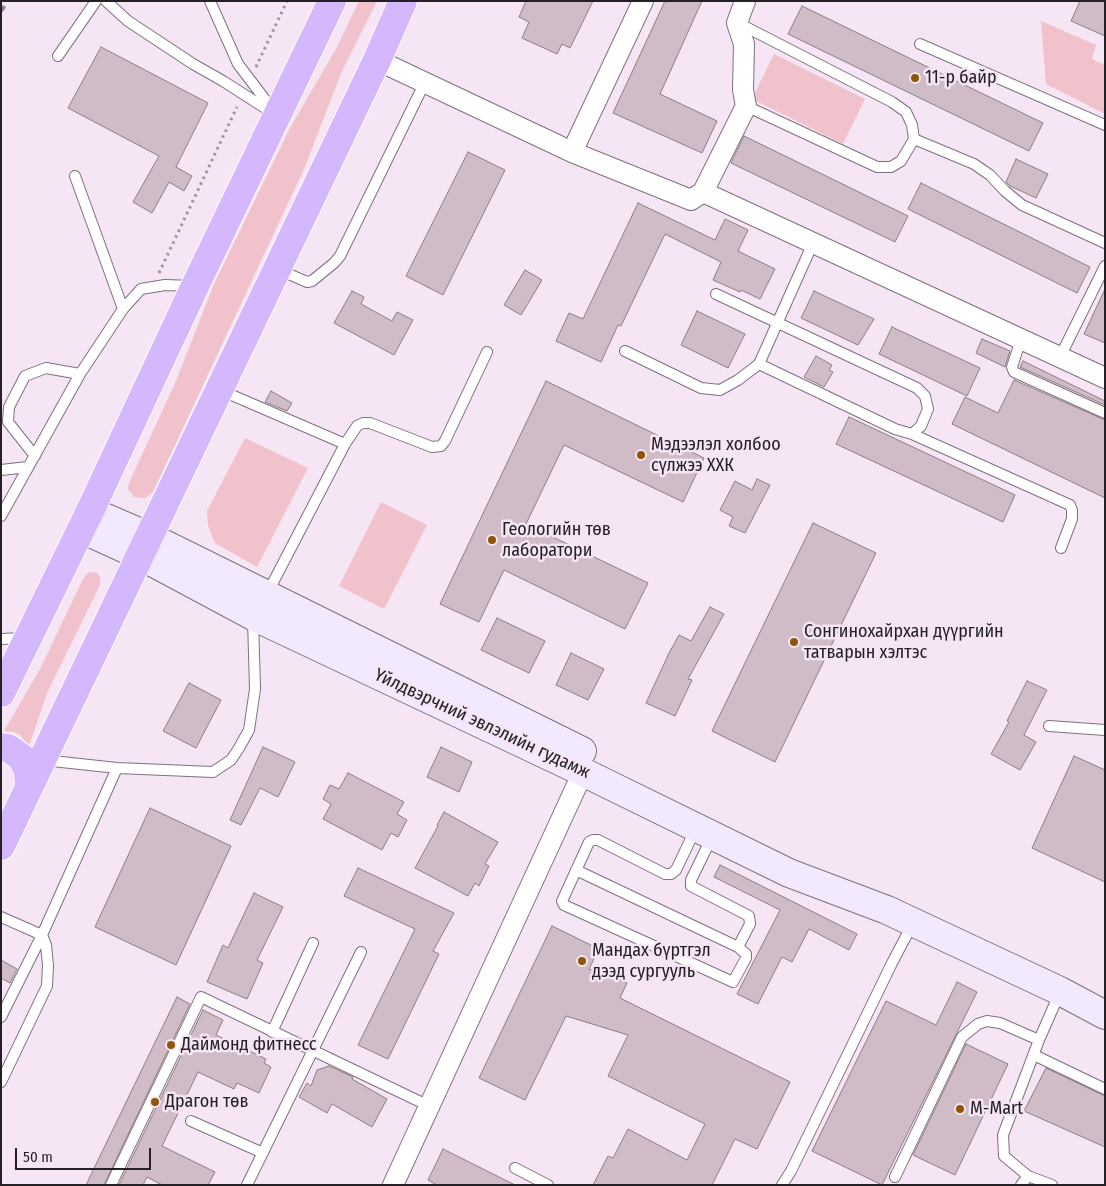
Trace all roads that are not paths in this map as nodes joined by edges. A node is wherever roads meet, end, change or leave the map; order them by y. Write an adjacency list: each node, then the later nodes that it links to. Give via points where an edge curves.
1 (96, 1): 10 (lane)
2 (106, 1): 14 (lane, via 128,21)
3 (210, 1): 14 (lane, via 238,64)
4 (332, 1): 14 (highway)
5 (403, 1): 11 (highway)
6 (643, 1): 17 (street)
7 (745, 1): 8 (street)
8 (737, 23): 13 (street, via 744,44); 16 (lane, via 892,102 906,112)
9 (920, 44): 15 (lane)
10 (58, 56)
11 (377, 60): 12 (street); 23 (highway)
12 (425, 82): 17 (street); 23 (lane, via 340,256 307,282)
13 (746, 106): 16 (lane, via 877,167 891,167 901,161); 19 (street)
14 (277, 116): 25 (highway)
15 (1105, 125)
16 (914, 139): 21 (lane, via 974,164 1022,205)
17 (572, 152): 19 (street, via 691,200)
18 (74, 176): 27 (lane)
19 (703, 192): 20 (street)
20 (813, 243): 28 (lane); 29 (street)
21 (1105, 243)
22 (1105, 266): 24 (lane)
23 (277, 268): 36 (highway)
24 (1102, 278): 32 (lane)
25 (194, 286): 27 (lane, via 165,285 141,289); 45 (highway)
26 (716, 294): 28 (lane)
27 (123, 309): 34 (lane)
28 (778, 324): 33 (lane); 39 (lane, via 917,388 925,396 928,409 921,426)
29 (1021, 339): 32 (street); 37 (lane, via 1012,367 1014,372)
30 (624, 351): 33 (lane, via 701,388 720,390)
31 (487, 352): 40 (lane, via 441,446 432,447 370,423 357,426)
32 (1060, 357): 35 (street)
33 (759, 364): 39 (lane, via 895,429)
34 (80, 374): 38 (lane, via 46,368 25,376); 41 (lane)
35 (1105, 378)
36 (219, 389): 40 (lane); 46 (highway)
37 (1105, 413)
38 (5, 420): 41 (lane)
39 (912, 434): 47 (lane, via 1070,505 1072,519)
40 (345, 444): 48 (lane)
41 (35, 456): 42 (lane)
42 (28, 467): 43 (lane); 44 (lane)
43 (1, 470)
44 (1, 516)
45 (86, 520): 46 (main road, Үйлдвэрчний эвлэлийн гудамж); 49 (highway)
46 (143, 546): 48 (main road, Үйлдвэрчний эвлэлийн гудамж); 55 (highway)
47 (1061, 548)
48 (260, 606): 56 (lane, via 249,730 231,760 213,772); 57 (main road, Үйлдвэрчний эвлэлийн гудамж); 62 (main road, Үйлдвэрчний эвлэлийн гудамж, via 796,856)
49 (28, 638): 50 (lane); 51 (highway)
50 (1, 639)
51 (1, 693)
52 (1049, 726): 53 (lane)
53 (1105, 730)
54 (1, 747): 58 (highway, via 21,757 28,770)
55 (42, 760): 56 (lane); 58 (highway)
56 (118, 768): 65 (lane)
57 (583, 772): 59 (main road, Үйлдвэрчний эвлэлийн гудамж); 78 (street)
58 (29, 787): 60 (highway)
59 (705, 831): 61 (lane, via 671,874 664,874 598,840 589,842); 62 (main road, Үйлдвэрчний эвлэлийн гудамж, via 789,872); 67 (lane, via 691,886 749,916 750,924)
60 (1, 846)
61 (576, 870): 67 (lane); 67 (lane, via 562,899 564,905 730,982 746,958)
62 (887, 910): 64 (main road, Үйлдвэрчний эвлэлийн гудамж)
63 (1, 918): 65 (lane)
64 (914, 922): 69 (main road, Үйлдвэрчний эвлэлийн гудамж); 88 (lane)
65 (42, 934): 71 (lane); 76 (lane, via 48,965 47,986)
66 (313, 943): 72 (lane)
67 (738, 947)
68 (361, 952): 74 (lane)
69 (1060, 991): 70 (main road, Үйлдвэрчний эвлэлийн гудамж); 73 (lane)
70 (1105, 1015)
71 (1, 1017)
72 (272, 1032): 74 (lane); 84 (lane, via 201,997)
73 (1039, 1040): 75 (lane); 83 (lane, via 1000,1023 987,1021 962,1037)
74 (312, 1051): 78 (lane); 80 (lane)
75 (1034, 1055): 77 (lane); 82 (lane, via 1003,1135 1004,1156)
76 (1, 1082)
77 (1105, 1089)
78 (429, 1106): 86 (street)
79 (192, 1121): 80 (lane)
80 (263, 1153): 85 (lane)
81 (515, 1168): 87 (lane)
82 (1028, 1176): 89 (lane); 90 (lane)
83 (895, 1177)
84 (111, 1185)
85 (247, 1185)
86 (393, 1185)
87 (548, 1185)
88 (782, 1185)
89 (1021, 1185)
90 (1052, 1185)

